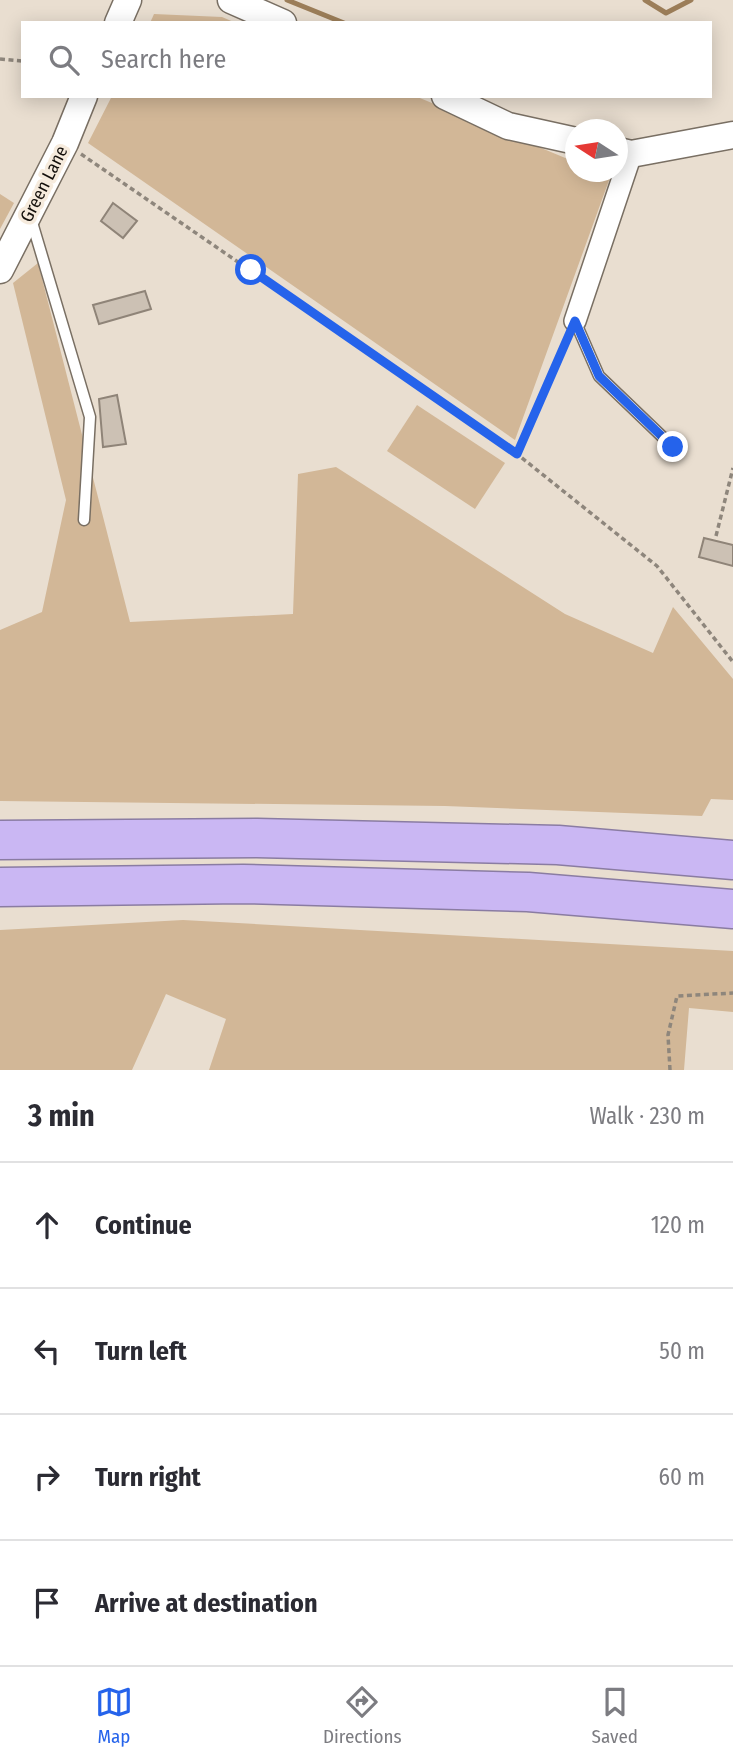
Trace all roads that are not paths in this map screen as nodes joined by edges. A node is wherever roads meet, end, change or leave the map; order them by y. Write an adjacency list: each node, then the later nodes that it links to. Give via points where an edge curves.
1 (128, 0): 3 (street)
2 (231, 0): 4 (street)
3 (119, 21)
4 (278, 21)
5 (83, 98): 11 (street, Green Lane)
6 (449, 98): 8 (street, via 508,126)
7 (733, 135): 9 (street)
8 (565, 139)
9 (628, 151)
10 (615, 182): 13 (street)
11 (29, 213): 12 (street, Green Lane); 15 (lane, via 90,417)
12 (0, 270)
13 (575, 321): 14 (lane, via 599,376)
14 (673, 447)
15 (84, 520)
16 (0, 840): 17 (highway, via 257,838 558,845)
17 (733, 860)
18 (0, 887): 19 (highway, via 298,885 528,892)
19 (733, 909)

